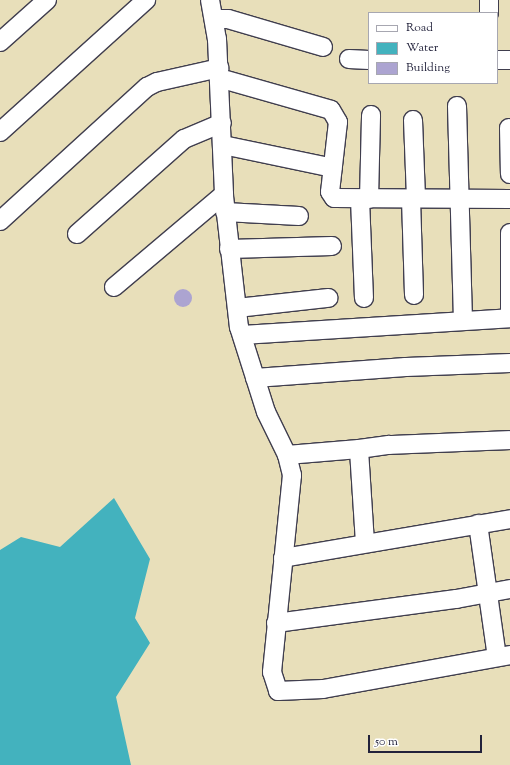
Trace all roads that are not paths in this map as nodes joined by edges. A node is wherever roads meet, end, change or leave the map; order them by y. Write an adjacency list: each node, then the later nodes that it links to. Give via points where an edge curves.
1 (47, 0): 7 (street)
2 (146, 0): 19 (street)
3 (210, 0): 6 (street)
4 (489, 0): 5 (street)
5 (489, 12)
6 (214, 18): 8 (street, via 228,19); 13 (street)
7 (0, 42)
8 (323, 46)
9 (348, 59): 10 (street)
10 (368, 60)
11 (498, 60): 12 (street)
12 (510, 60)
13 (219, 73): 17 (street); 21 (street, via 331,110 338,122); 30 (street, via 157,82 147,87)
14 (457, 106): 26 (street)
15 (371, 114): 24 (street)
16 (413, 120): 25 (street)
17 (222, 124): 20 (street); 32 (street, via 184,139)
18 (509, 128): 22 (street)
19 (0, 132)
20 (223, 145): 21 (street); 23 (street)
21 (333, 168): 24 (street, via 331,196 338,199)
22 (510, 174)
23 (224, 194): 28 (street); 35 (street)
24 (365, 199): 25 (street); 38 (street)
25 (414, 199): 26 (street); 36 (street)
26 (460, 199): 27 (street); 41 (street)
27 (510, 199)
28 (225, 212): 29 (street); 34 (street)
29 (299, 216)
30 (0, 221)
31 (510, 233): 40 (street)
32 (77, 234)
33 (332, 246): 34 (street)
34 (229, 249): 39 (street)
35 (114, 287)
36 (414, 294)
37 (328, 298): 39 (street)
38 (364, 298)
39 (237, 308): 42 (street)
40 (509, 318): 41 (street)
41 (463, 321): 42 (street)
42 (242, 334): 44 (street)
43 (510, 364): 44 (street, via 406,367)
44 (255, 378): 47 (street, via 272,429)
45 (510, 440): 46 (street, via 389,445)
46 (359, 449): 47 (street); 50 (street)
47 (287, 455): 51 (street, via 292,476)
48 (510, 519): 49 (street)
49 (478, 524): 50 (street); 53 (street)
50 (365, 543): 51 (street)
51 (283, 558): 54 (street)
52 (510, 589): 53 (street)
53 (488, 593): 54 (street); 55 (street)
54 (276, 623): 55 (street, via 272,672 278,691 323,689)
55 (504, 656)

